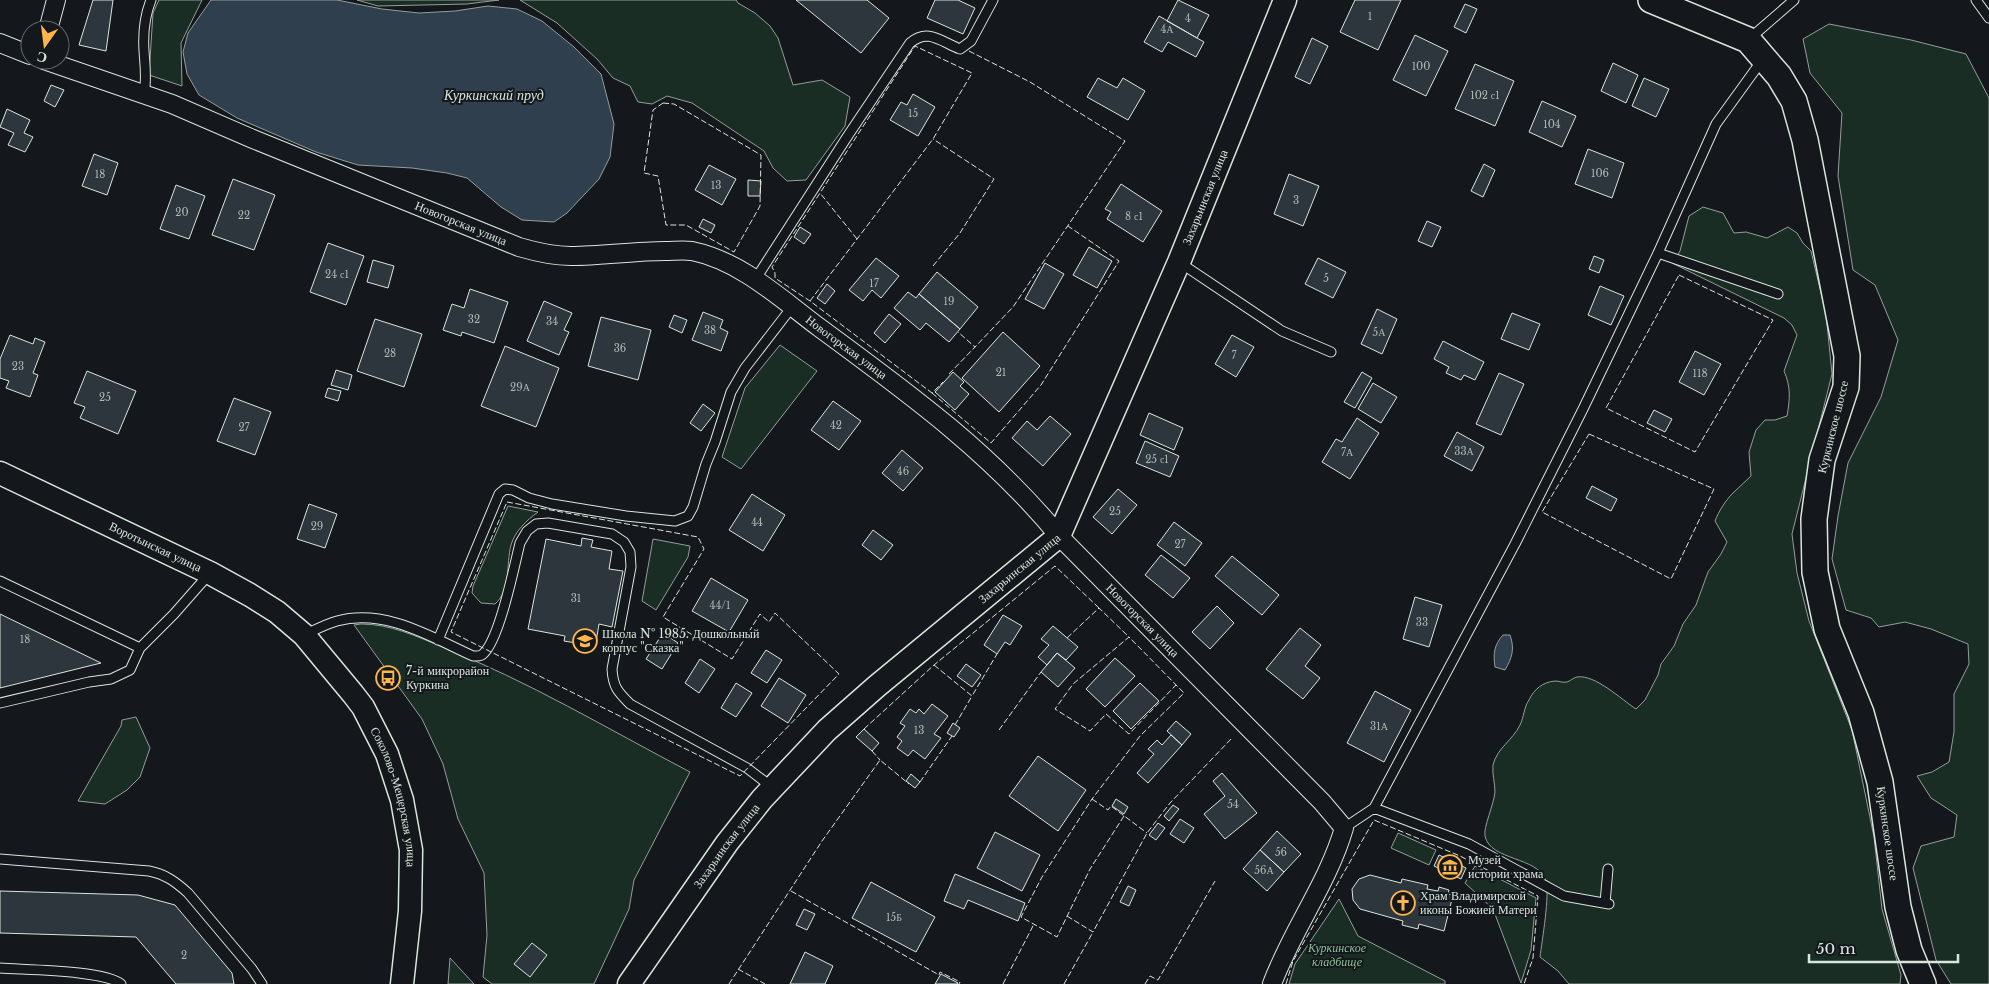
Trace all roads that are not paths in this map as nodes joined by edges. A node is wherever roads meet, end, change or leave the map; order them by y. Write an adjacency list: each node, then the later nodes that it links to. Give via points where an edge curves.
1 (56, 0): 9 (street)
2 (151, 0): 14 (lane, via 145,30 147,81)
3 (993, 0): 17 (lane, via 971,40 960,49 926,34 910,43)
4 (1285, 0): 16 (street, Захарьинская улица)
5 (1652, 0): 11 (main road, Куркинское шоссе)
6 (1794, 0): 11 (lane)
7 (1976, 0): 8 (lane)
8 (1989, 18)
9 (51, 20)
10 (0, 44): 12 (street)
11 (1755, 50): 15 (lane, via 1716,124); 40 (main road, Куркинское шоссе, via 1779,76 1794,101 1803,132 1847,356 1846,387 1822,460 1814,519 1815,572 1827,629 1861,713 1880,782 1898,907 1909,950)
12 (20, 51)
13 (70, 69): 14 (street, Новогорская улица)
14 (144, 94): 17 (street, Новогорская улица, via 519,247 570,256 690,251 714,257)
15 (1658, 253): 18 (lane); 30 (lane, via 1515,544)
16 (1179, 262): 20 (lane, via 1282,331); 22 (street, Захарьинская улица)
17 (755, 280): 19 (street, Новогорская улица)
18 (1778, 294)
19 (792, 308): 22 (street, Новогорская улица, via 920,402 972,446 1031,501); 26 (lane, via 745,368 731,392 688,516 676,521 626,516 552,504 505,489 499,494)
20 (1331, 352)
21 (0, 472): 23 (street, Воротынская улица)
22 (1059, 536): 29 (street, Захарьинская улица, via 827,730); 31 (street, Новогорская улица)
23 (210, 573): 25 (street, Воротынская улица, via 277,612); 27 (lane)
24 (0, 581): 27 (lane)
25 (304, 635): 26 (lane, via 337,621 371,617 396,622); 37 (street, Соколово-Мещерская улица, via 363,707 388,754 402,800 411,850 410,911)
26 (438, 640): 29 (lane, via 473,656 485,653 496,632 520,543 536,524 548,523 612,534 624,542 630,552 631,567 612,669 613,684 630,704 747,768)
27 (140, 648): 28 (lane, via 130,670 112,679)
28 (0, 703)
29 (773, 788): 38 (street, Захарьинская улица, via 726,843)
30 (1374, 808): 31 (lane); 33 (lane, via 1469,844 1564,896 1607,904)
31 (1344, 828): 39 (street, via 1337,853 1281,960)
32 (0, 860): 36 (lane, via 150,871 167,876 188,893)
33 (1608, 870)
34 (0, 968): 35 (lane, via 90,974 108,977)
35 (121, 984)
36 (262, 984)
37 (402, 984)
38 (629, 984)
39 (1272, 984)
40 (1923, 984)

